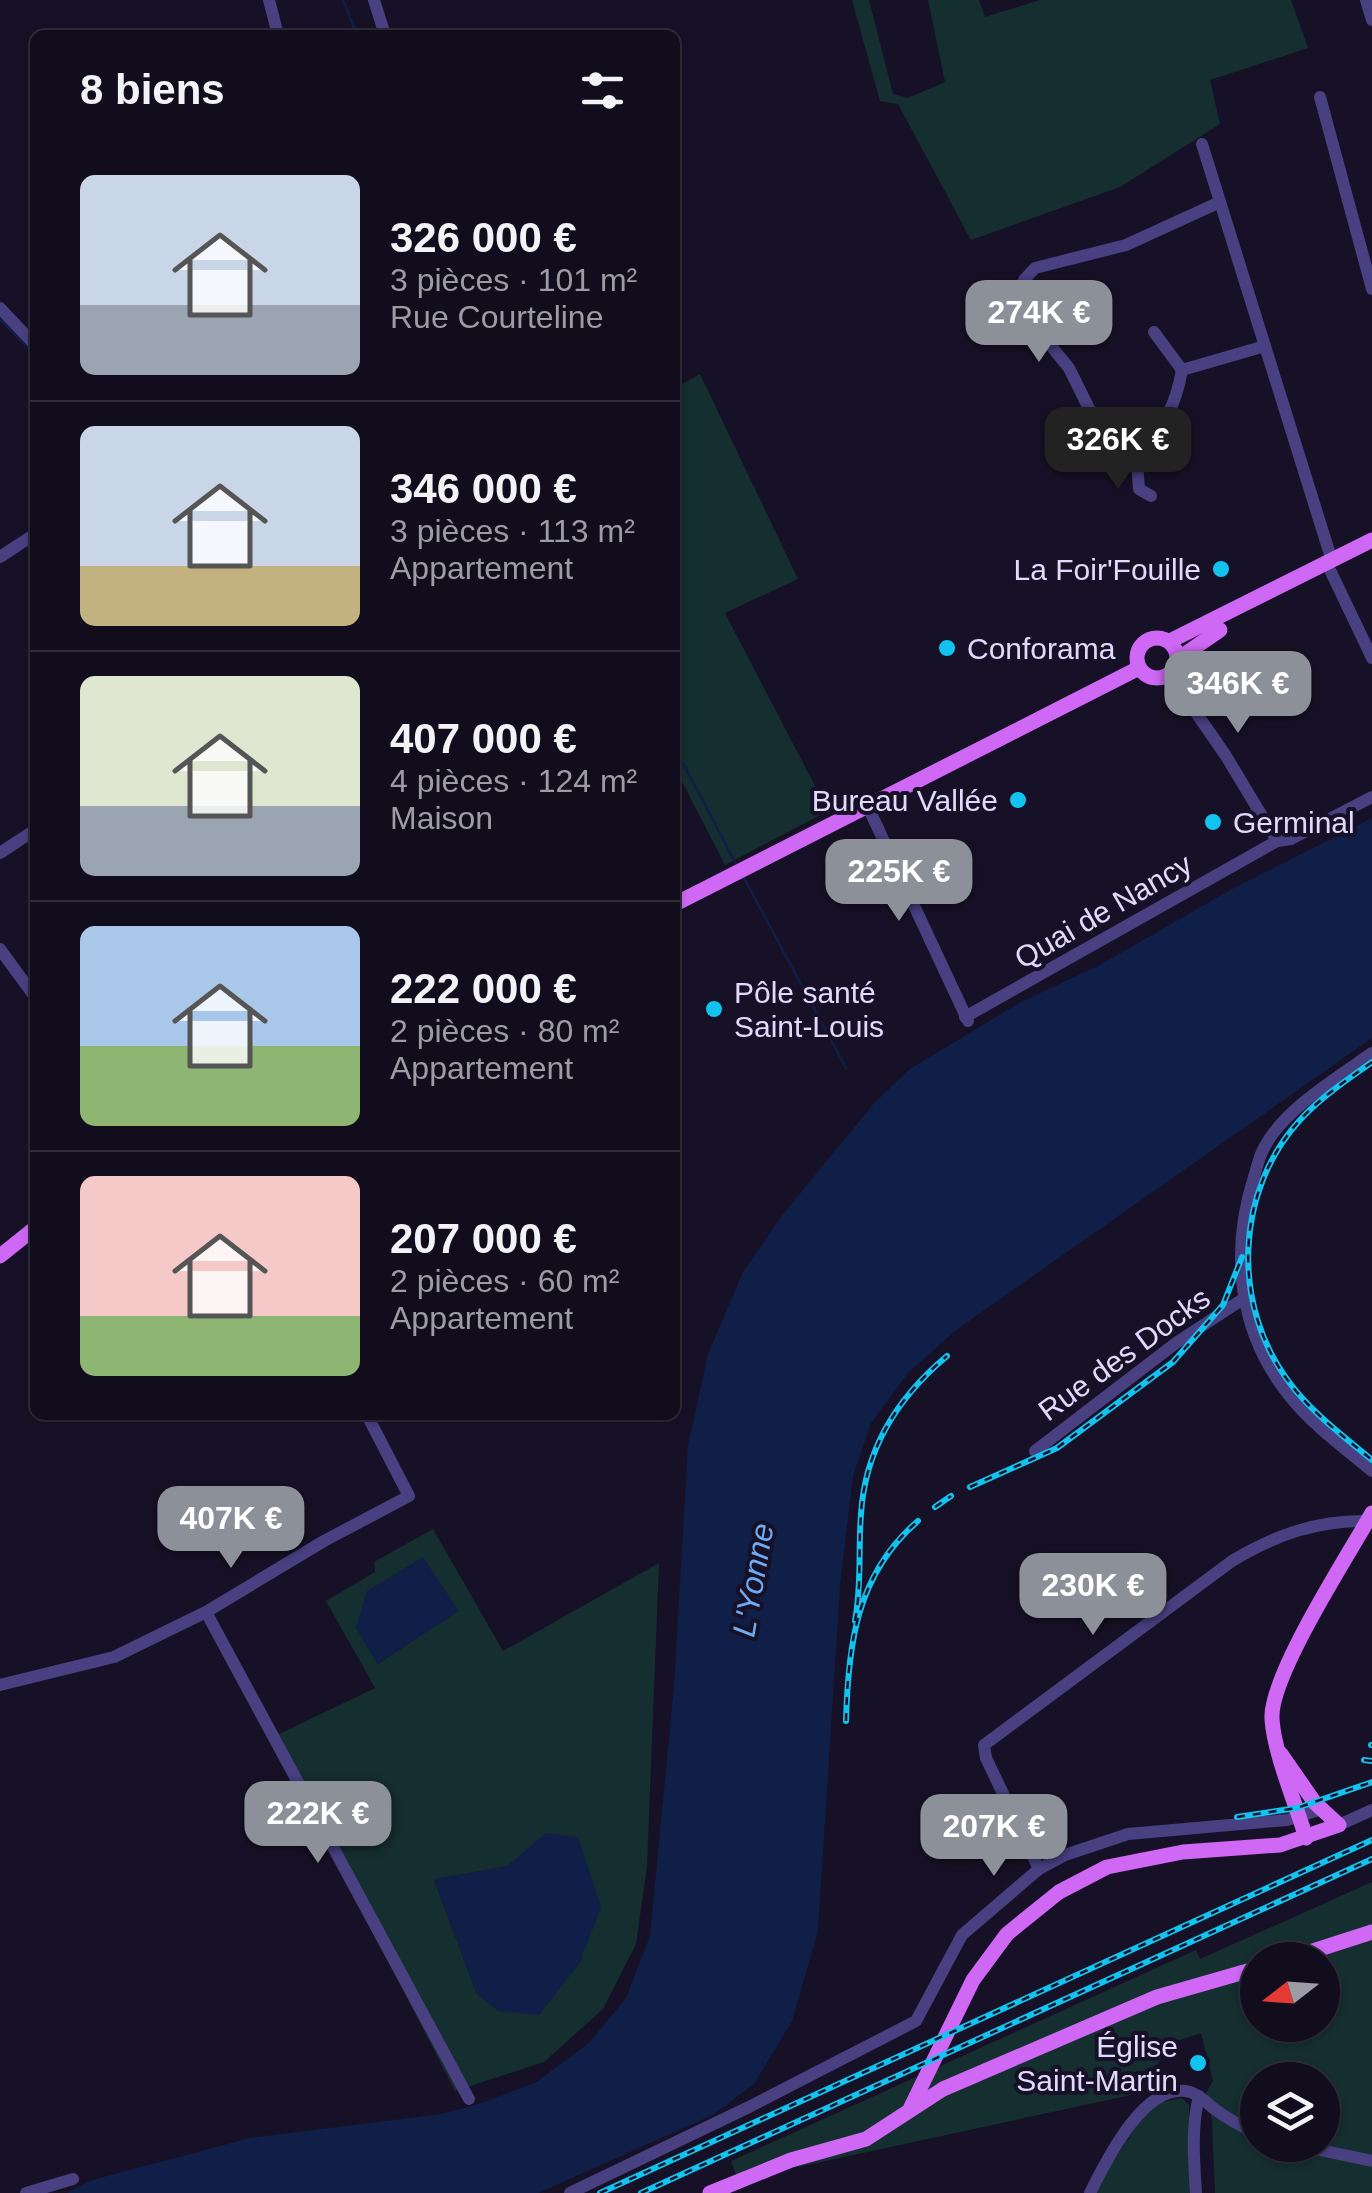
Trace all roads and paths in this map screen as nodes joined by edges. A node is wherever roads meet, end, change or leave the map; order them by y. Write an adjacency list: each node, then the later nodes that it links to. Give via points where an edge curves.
1 (269, 0): 5 (street)
2 (374, 0): 6 (street)
3 (1366, 0): 4 (street)
4 (1372, 20)
5 (277, 30)
6 (383, 30)
7 (1320, 97): 10 (street)
8 (1202, 144): 9 (street)
9 (1220, 202): 14 (street); 16 (street, via 1126,245 1034,268 1022,285 1024,312 1069,368 1100,433 1109,443)
10 (1372, 289)
11 (0, 308): 13 (street)
12 (1154, 332): 15 (street)
13 (30, 340)
14 (1265, 346): 15 (street); 22 (street)
15 (1182, 370): 16 (street, via 1174,406)
16 (1136, 450): 17 (street, via 1139,489)
17 (1151, 496)
18 (30, 537): 21 (street)
19 (1372, 540): 22 (main road)
20 (1372, 551): 22 (main road)
21 (0, 557)
22 (1331, 567): 23 (main road); 24 (street); 25 (main road)
23 (1170, 642): 25 (main road); 26 (main road, via 1147,640 1138,653)
24 (1372, 658)
25 (1178, 659): 27 (main road)
26 (1139, 668): 27 (main road, via 1156,679); 29 (main road)
27 (1170, 675): 31 (street)
28 (1372, 796): 31 (street, Quai de Nancy)
29 (868, 806): 31 (street, Quai de Nancy, via 967,1019); 33 (main road)
30 (30, 833): 32 (street)
31 (1277, 841)
32 (0, 854)
33 (680, 901)
34 (0, 948): 35 (street)
35 (30, 990)
36 (1372, 1052): 39 (street, Rue des Docks, via 1283,1122 1264,1147 1241,1236)
37 (27, 1241): 38 (main road)
38 (0, 1256)
39 (1243, 1299): 41 (street, Rue des Docks); 42 (street, Rue des Docks, via 1287,1394)
40 (370, 1420): 44 (street, via 409,1496)
41 (1035, 1450)
42 (1372, 1471)
43 (1370, 1517): 46 (main road, via 1278,1685 1272,1722); 52 (street, via 1264,1542 984,1745)
44 (206, 1612): 45 (street, via 114,1657); 59 (street)
45 (0, 1685)
46 (1281, 1754): 47 (main road); 49 (main road)
47 (1322, 1810): 49 (street); 50 (main road)
48 (1372, 1810): 50 (street)
49 (1300, 1816): 51 (main road); 52 (street, via 1128,1834)
50 (1339, 1825): 51 (main road)
51 (1306, 1838): 56 (main road, via 1158,1856 1107,1868 1059,1892 1007,1934 972,1980)
52 (1038, 1869): 66 (street, via 962,1934 916,2021)
53 (1372, 1932): 54 (main road)
54 (1340, 1942)
55 (1240, 1973): 57 (main road, via 1157,1997)
56 (938, 2059): 57 (main road); 60 (main road)
57 (947, 2087): 60 (main road)
58 (1199, 2096): 61 (street); 68 (street, via 1185,2091 1145,2106); 69 (street)
59 (469, 2099)
60 (911, 2107): 67 (main road, via 866,2139)
61 (1240, 2124)
62 (1340, 2154): 63 (street)
63 (1372, 2161)
64 (73, 2179): 65 (street)
65 (26, 2193)
66 (570, 2193)
67 (710, 2193)
68 (1090, 2193)
69 (1196, 2193)

